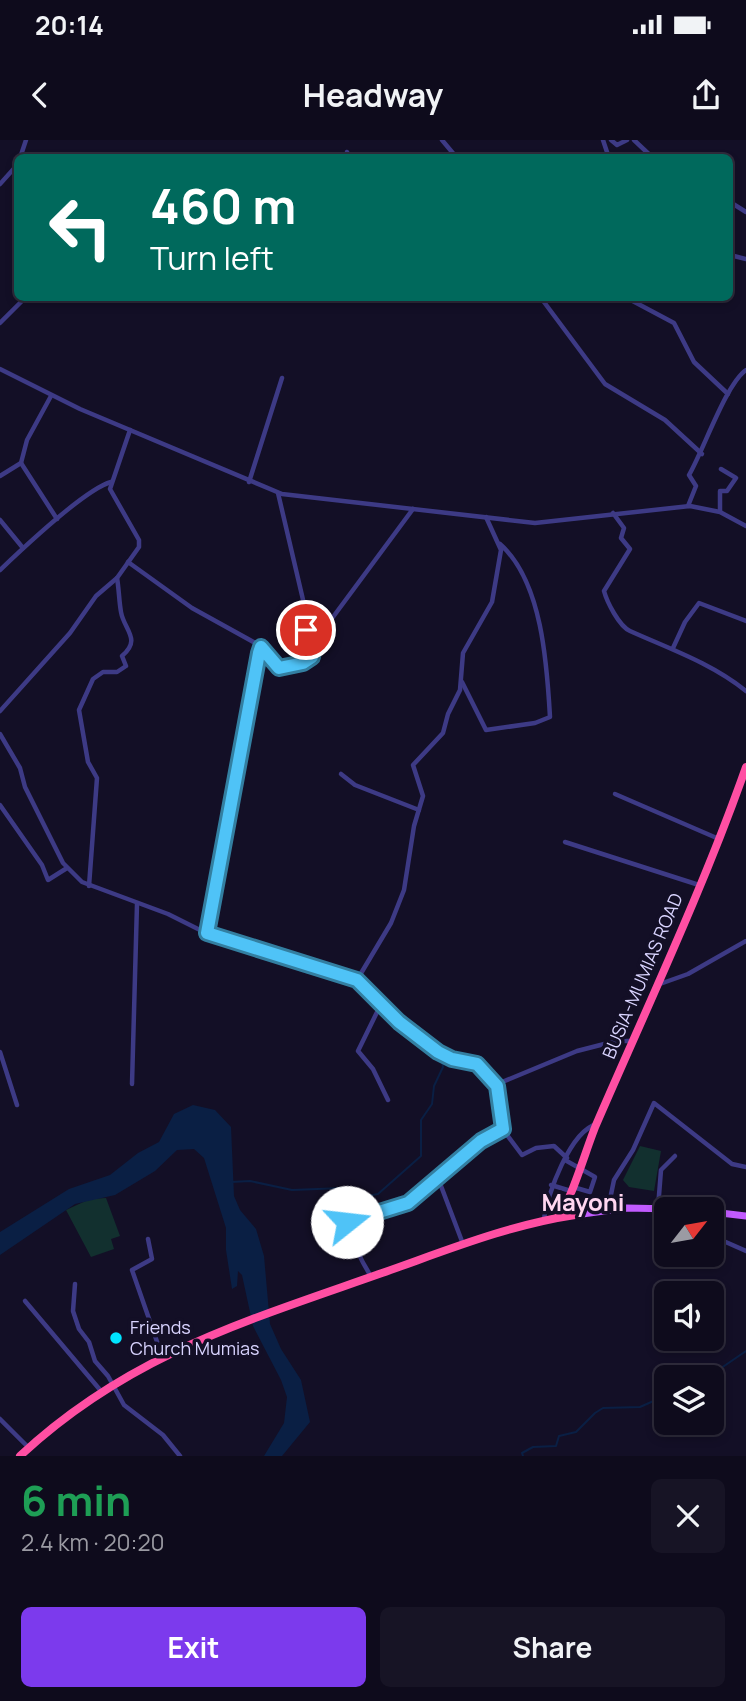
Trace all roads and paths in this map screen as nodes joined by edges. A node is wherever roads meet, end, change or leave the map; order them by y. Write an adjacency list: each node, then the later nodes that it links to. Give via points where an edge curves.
1 (442, 140): 5 (street)
2 (611, 140): 3 (street, via 619,145)
3 (627, 140)
4 (634, 140): 6 (street)
5 (454, 154)
6 (649, 154)
7 (14, 168): 8 (street)
8 (0, 184)
9 (22, 301): 12 (street)
10 (543, 301): 19 (street, via 606,384 665,420)
11 (633, 301): 16 (street, via 674,323 694,362)
12 (0, 323)
13 (0, 369): 17 (street)
14 (746, 370): 16 (street)
15 (282, 378): 24 (street)
16 (728, 394): 19 (street)
17 (51, 396): 18 (street); 20 (street)
18 (130, 430): 23 (street); 24 (street)
19 (702, 454): 26 (street, via 689,475 696,486)
20 (20, 463): 22 (street); 31 (street)
21 (721, 469): 28 (street, via 736,478 727,491 721,491)
22 (0, 476)
23 (112, 482): 31 (street); 36 (street, via 111,491 140,543)
24 (249, 482): 25 (street)
25 (278, 493): 27 (street); 40 (street, via 304,604 305,627)
26 (688, 506): 29 (street); 33 (street, via 720,512)
27 (413, 509): 30 (street); 40 (street)
28 (720, 511)
29 (612, 513): 30 (street, via 544,523); 42 (street, via 624,528 621,538 630,550 604,593 628,630)
30 (486, 517): 34 (street)
31 (57, 519): 35 (street)
32 (0, 520): 35 (street)
33 (746, 526)
34 (499, 543): 43 (street, via 501,560 492,602 463,653); 43 (street, via 524,577 541,629 550,717 486,730)
35 (23, 548): 37 (street)
36 (128, 562): 38 (street); 41 (street, via 192,608)
37 (0, 570)
38 (117, 578): 45 (street, via 96,596); 56 (street, via 121,612 132,638 122,656 126,666 93,679 79,711 88,762 97,778)
39 (746, 621): 42 (street, via 699,603)
40 (314, 645): 41 (street, via 310,659 282,669)
41 (261, 647): 58 (street)
42 (673, 648): 44 (street)
43 (461, 679): 51 (street, via 442,736 413,765 423,793)
44 (746, 691)
45 (0, 710)
46 (0, 734): 54 (street)
47 (746, 767): 52 (highway, BUSIA-MUMIAS ROAD)
48 (341, 774): 51 (street, via 355,785)
49 (615, 794): 52 (street)
50 (0, 805): 54 (street, via 48,880)
51 (419, 810): 60 (street, via 399,908)
52 (720, 839): 55 (highway, BUSIA-MUMIAS ROAD)
53 (565, 842): 55 (street)
54 (67, 868): 56 (street)
55 (700, 885): 61 (highway, BUSIA-MUMIAS ROAD)
56 (89, 886): 57 (street)
57 (137, 904): 58 (street); 65 (street)
58 (207, 933): 60 (street)
59 (746, 941): 61 (street)
60 (357, 980): 62 (street)
61 (657, 985): 63 (highway, BUSIA-MUMIAS ROAD)
62 (381, 1004): 66 (street, via 443,1056 476,1063); 67 (street, via 358,1051)
63 (633, 1041): 66 (street, via 577,1051); 69 (highway, BUSIA-MUMIAS ROAD)
64 (0, 1052): 68 (street)
65 (132, 1084)
66 (497, 1086): 70 (street)
67 (388, 1100)
68 (17, 1105)
69 (597, 1124): 72 (street, via 587,1128); 73 (highway, BUSIA-MUMIAS ROAD)
70 (503, 1129): 72 (street, via 522,1155 536,1147 554,1146); 75 (street, via 481,1141)
71 (675, 1156): 77 (street, via 661,1170)
72 (566, 1159): 73 (street); 76 (street)
73 (579, 1167): 78 (highway, BUSIA-MUMIAS ROAD); 78 (street, via 593,1173 595,1183)
74 (746, 1167): 79 (street, via 733,1164 654,1103 617,1174)
75 (438, 1178): 86 (street); 88 (street, via 406,1204 347,1221)
76 (551, 1185): 78 (street); 83 (street)
77 (658, 1197)
78 (571, 1202): 79 (main road); 83 (highway, via 558,1217)
79 (608, 1209): 80 (main road)
80 (654, 1209)
81 (724, 1213): 82 (main road)
82 (746, 1216)
83 (544, 1220): 86 (highway)
84 (148, 1239): 91 (street, via 152,1259 132,1270)
85 (724, 1241): 87 (street)
86 (463, 1244): 88 (highway)
87 (746, 1251)
88 (371, 1277): 91 (highway, via 247,1320)
89 (75, 1284): 92 (street, via 72,1305 78,1327 88,1339 94,1361)
90 (25, 1301): 93 (street)
91 (162, 1356): 92 (highway)
92 (113, 1384): 93 (highway); 97 (street, via 124,1405 163,1435)
93 (101, 1391): 95 (highway)
94 (0, 1419): 95 (street)
95 (29, 1448): 96 (highway)
96 (20, 1456)
97 (180, 1456)

